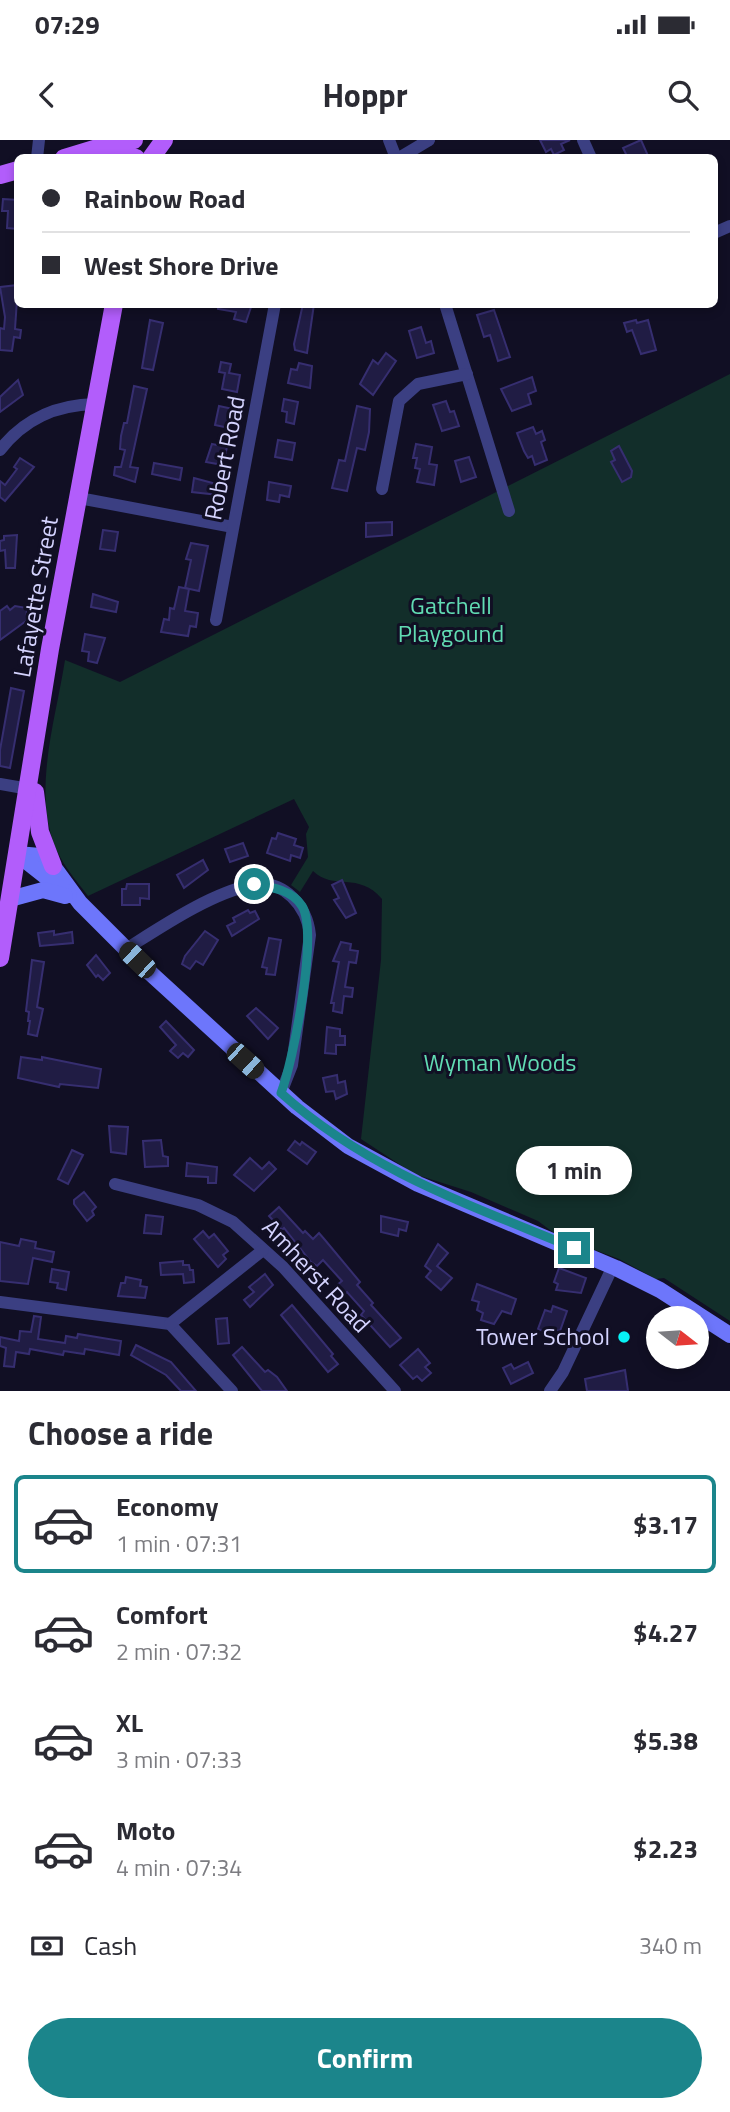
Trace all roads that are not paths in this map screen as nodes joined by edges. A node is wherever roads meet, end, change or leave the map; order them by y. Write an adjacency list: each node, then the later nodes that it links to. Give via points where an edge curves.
1 (134, 140): 3 (main road)
2 (429, 140): 7 (street)
3 (85, 151): 4 (main road); 5 (main road); 6 (main road)
4 (76, 154)
5 (92, 154)
6 (107, 154)
7 (404, 154)
8 (113, 308): 12 (main road, Lafayette Street)
9 (274, 308): 17 (street, Robert Road)
10 (446, 308): 11 (street)
11 (467, 374): 14 (street, via 418,384 406,392 395,413); 16 (street)
12 (95, 404): 13 (street, via 35,418 14,432); 15 (main road, Lafayette Street)
13 (0, 450)
14 (382, 489)
15 (79, 498): 17 (street); 19 (main road, Lafayette Street)
16 (509, 511)
17 (233, 527): 18 (street, Robert Road)
18 (216, 620)
19 (35, 757): 21 (main road, Lafayette Street); 23 (main road, via 36,812)
20 (0, 784): 21 (street)
21 (29, 789): 22 (main road, Lafayette Street)
22 (17, 854): 23 (main road, via 40,856); 24 (main road, Lafayette Street); 25 (main road)
23 (53, 866): 25 (main road)
24 (10, 899): 25 (main road, via 43,890); 27 (main road, Lafayette Street)
25 (80, 903): 26 (main road)
26 (126, 949): 28 (main road); 28 (street, via 198,907 254,884 293,897 306,915 310,934 292,1065)
27 (0, 957)
28 (281, 1093): 31 (main road, via 348,1146 395,1173)
29 (115, 1184): 30 (street, Amherst Road, via 198,1205 233,1222)
30 (263, 1250): 33 (street); 36 (street, Amherst Road)
31 (613, 1266): 34 (main road); 37 (street)
32 (0, 1303): 33 (street)
33 (170, 1324): 35 (street)
34 (730, 1335)
35 (232, 1391)
36 (395, 1391)
37 (550, 1391)

